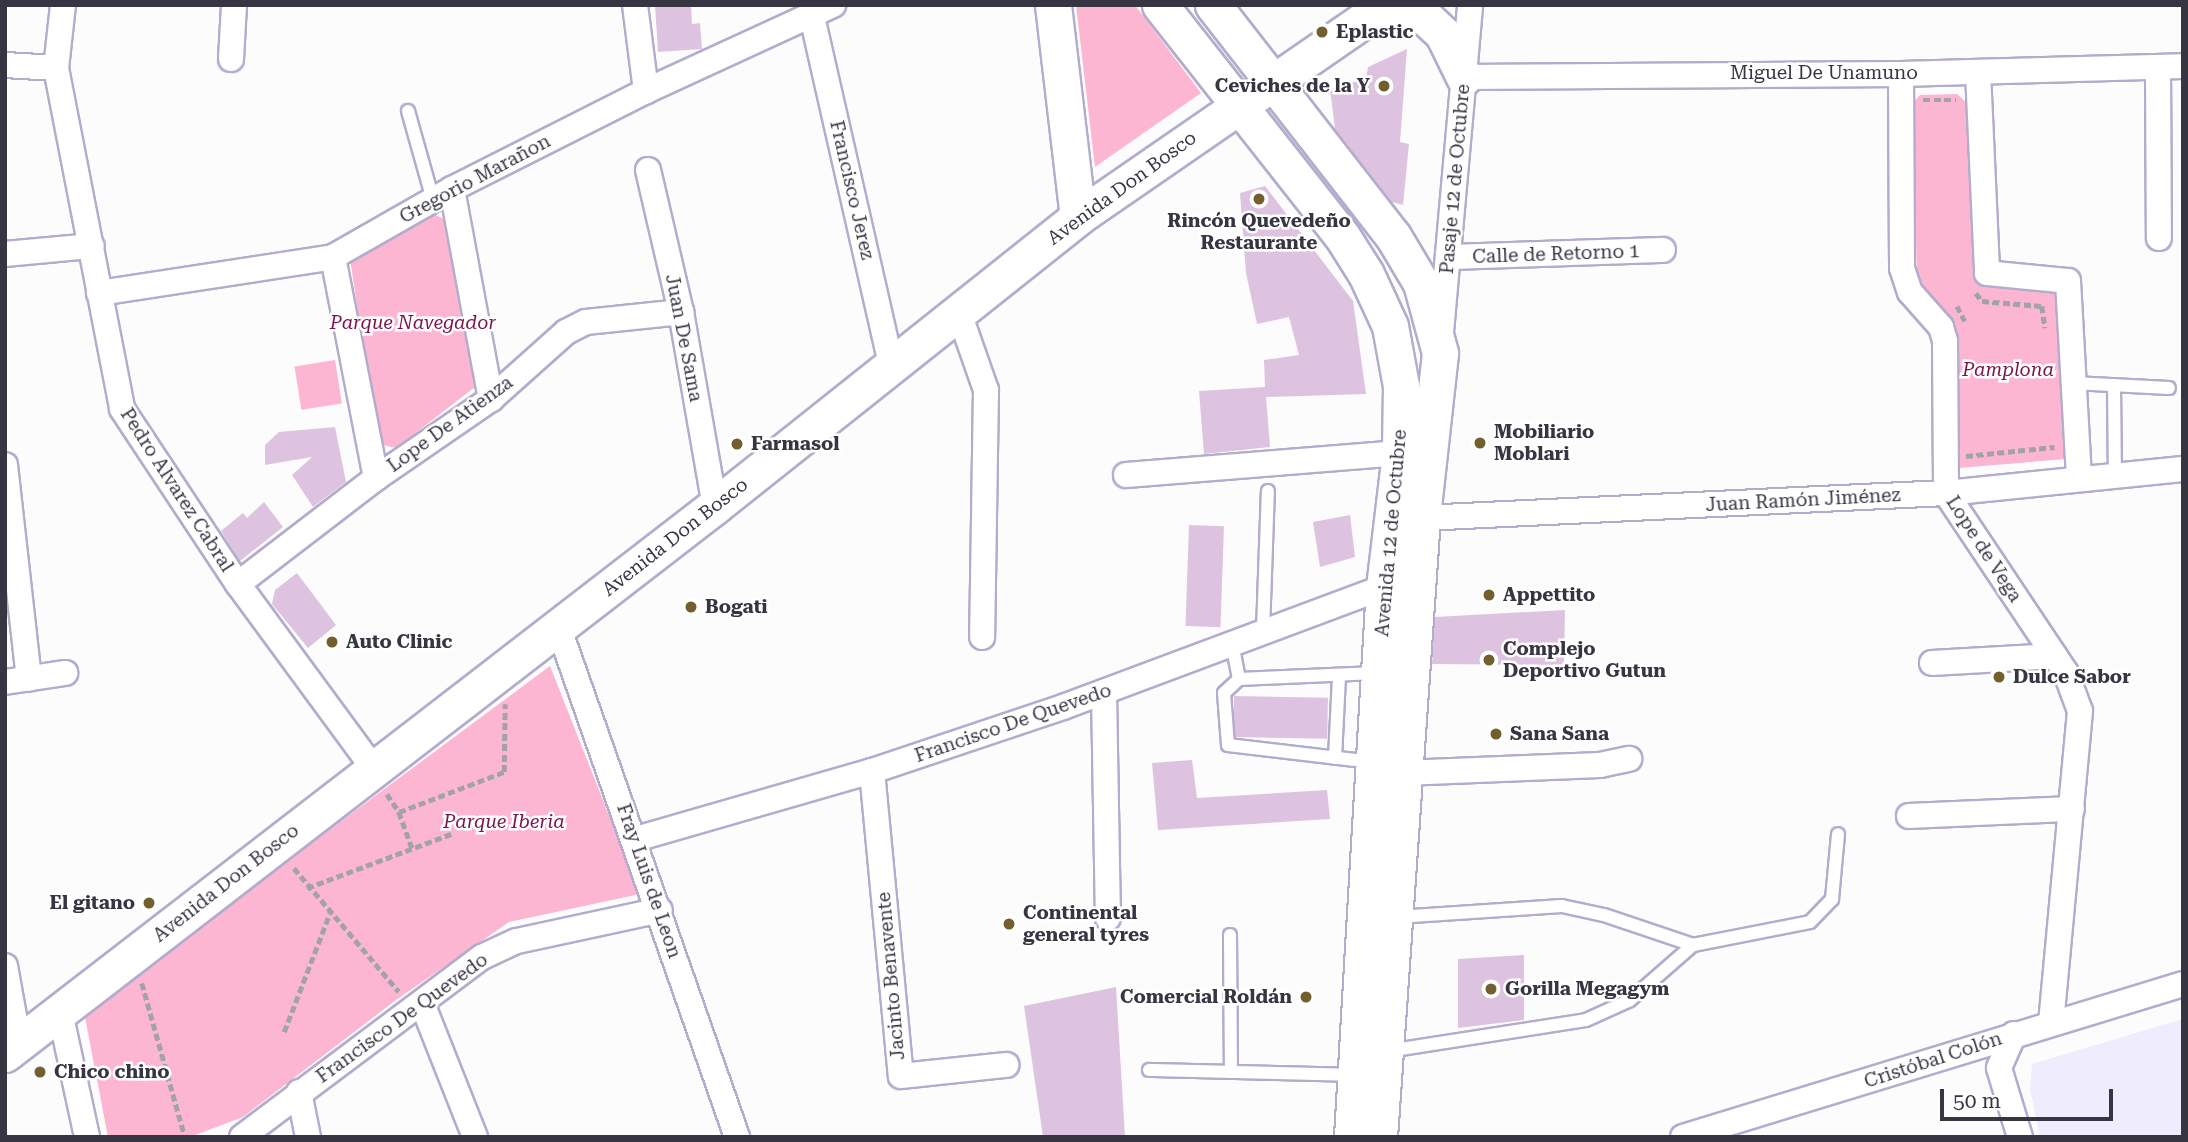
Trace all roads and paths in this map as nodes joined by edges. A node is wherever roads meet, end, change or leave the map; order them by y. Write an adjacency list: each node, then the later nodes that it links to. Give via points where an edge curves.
1 (63, 5): 14 (street, Pedro Alvarez Cabral)
2 (234, 5): 10 (street)
3 (635, 5): 19 (street)
4 (1054, 5): 24 (main road)
5 (1160, 5): 20 (main road, Avenida 12 de Octubre)
6 (1213, 5): 18 (main road, Avenida 12 de Octubre)
7 (1470, 5): 17 (street, Pasaje 12 de Octubre)
8 (822, 8): 19 (street, Gregorio Marañon); 35 (street, Francisco Jerez)
9 (1378, 10): 17 (main road, via 1404,9 1426,18 1443,34); 18 (main road, Avenida Don Bosco)
10 (231, 59)
11 (5, 65): 14 (street)
12 (2183, 66): 13 (street, Miguel De Unamuno)
13 (2158, 67): 15 (street, Miguel De Unamuno); 25 (street)
14 (56, 68): 26 (street, Pedro Alvarez Cabral)
15 (1978, 72): 16 (street, Miguel De Unamuno); 36 (street, via 1986,273 2068,281)
16 (1901, 74): 17 (street, Miguel De Unamuno); 48 (street, Lope de Vega, via 1902,268 1910,292 1941,327 1945,341)
17 (1464, 77): 30 (street, Pasaje 12 de Octubre)
18 (1275, 81): 20 (main road, Avenida Don Bosco); 34 (main road, Avenida 12 de Octubre, via 1393,236 1421,283)
19 (646, 91): 23 (street, Gregorio Marañon)
20 (1237, 107): 24 (main road, Avenida Don Bosco); 40 (main road, Avenida 12 de Octubre, via 1342,236 1366,275 1390,326 1401,386)
21 (408, 111): 23 (lane)
22 (649, 170): 32 (street, Juan De Sama)
23 (443, 195): 29 (street, Gregorio Marañon); 39 (street)
24 (1078, 217): 33 (main road, Avenida Don Bosco)
25 (2159, 238)
26 (92, 246): 28 (street); 31 (street, Pedro Alvarez Cabral)
27 (1663, 250): 30 (street, Calle de Retorno 1)
28 (5, 254)
29 (333, 257): 31 (street, Gregorio Marañon); 45 (street)
30 (1448, 257): 34 (street, Pasaje 12 de Octubre)
31 (99, 293): 51 (street, Pedro Alvarez Cabral, via 122,409)
32 (681, 312): 39 (street, Lope De Atienza, via 586,322 566,332); 49 (street, Juan De Sama)
33 (959, 313): 35 (main road, Avenida Don Bosco); 55 (street, via 986,390)
34 (1440, 353): 50 (main road, Avenida 12 de Octubre)
35 (892, 368): 49 (main road, Avenida Don Bosco)
36 (2073, 383): 37 (lane); 46 (street)
37 (2114, 385): 38 (lane); 44 (lane)
38 (2169, 388)
39 (491, 399): 45 (street, Lope De Atienza)
40 (1400, 453): 43 (street); 52 (main road, Avenida 12 de Octubre)
41 (5, 465): 64 (street)
42 (2183, 470): 44 (street, Juan Ramón Jiménez)
43 (1126, 475)
44 (2115, 475): 46 (street, Juan Ramón Jiménez)
45 (376, 478): 51 (street, Lope De Atienza)
46 (2079, 478): 48 (street, Juan Ramón Jiménez)
47 (1268, 491): 54 (lane)
48 (1946, 493): 50 (street, Juan Ramón Jiménez); 57 (street, Lope de Vega)
49 (715, 506): 53 (main road, Avenida Don Bosco)
50 (1422, 518): 52 (main road, Avenida 12 de Octubre)
51 (238, 584): 69 (street, Pedro Alvarez Cabral)
52 (1401, 586): 54 (street, Francisco De Quevedo); 61 (main road, Avenida 12 de Octubre); 68 (main road, Avenida 12 de Octubre)
53 (558, 626): 59 (main road, Avenida Don Bosco); 76 (street, Fray Luis de Leon)
54 (1263, 631): 56 (street, Francisco De Quevedo)
55 (982, 637)
56 (1233, 643): 63 (lane); 65 (street, Francisco De Quevedo)
57 (2055, 656): 58 (street); 71 (street, Lope de Vega, via 2075,690 2080,712)
58 (1932, 663)
59 (498, 672): 69 (main road, Avenida Don Bosco); 72 (path, via 505,699 503,772)
60 (65, 673): 64 (street)
61 (1379, 673): 62 (lane); 68 (main road, Avenida 12 de Octubre)
62 (1339, 676): 63 (lane); 66 (lane)
63 (1239, 679): 66 (lane, via 1224,693 1228,745)
64 (17, 681)
65 (1104, 692): 70 (street, Francisco De Quevedo); 82 (street)
66 (1335, 758): 68 (lane)
67 (1629, 759): 68 (street, via 1600,765)
68 (1389, 767): 83 (main road, Avenida 12 de Octubre); 99 (main road, Avenida 12 de Octubre)
69 (373, 768): 72 (path); 86 (main road, Avenida Don Bosco)
70 (872, 771): 76 (street, Francisco De Quevedo); 96 (street, Jacinto Benavente, via 901,1076)
71 (2072, 809): 73 (street); 91 (street, Lope de Vega)
72 (399, 812): 77 (path)
73 (1909, 816)
74 (451, 834): 77 (path)
75 (1838, 834): 85 (lane, via 1832,899 1811,922)
76 (636, 839): 80 (street, Fray Luis de Leon)
77 (412, 848): 79 (path)
78 (294, 868): 79 (path)
79 (307, 888): 81 (path)
80 (660, 910): 89 (street, Francisco De Quevedo, via 517,941 482,957); 106 (street, Fray Luis de Leon)
81 (330, 914): 89 (path, via 402,995); 92 (path)
82 (1108, 918)
83 (1393, 918): 85 (lane, via 1562,906); 95 (main road, Avenida 12 de Octubre)
84 (1230, 935): 98 (lane)
85 (1693, 945): 95 (lane, via 1630,1000 1586,1020)
86 (132, 957): 90 (main road, Avenida Don Bosco); 102 (path)
87 (5, 966): 94 (street)
88 (2183, 984): 91 (street, Cristóbal Colón)
89 (422, 1003): 100 (street, Francisco De Quevedo); 105 (street)
90 (60, 1012): 94 (main road, Avenida Don Bosco); 101 (street)
91 (2051, 1021): 93 (street, Cristóbal Colón)
92 (284, 1032)
93 (2014, 1034): 109 (street, Cristóbal Colón); 110 (street, via 1999,1068)
94 (12, 1049)
95 (1385, 1052): 108 (main road, Avenida 12 de Octubre)
96 (1006, 1065)
97 (1149, 1070): 98 (lane)
98 (1231, 1072): 99 (lane)
99 (1356, 1076): 107 (main road, Avenida 12 de Octubre)
100 (299, 1092): 103 (street, Francisco De Quevedo); 104 (street)
101 (87, 1137)
102 (185, 1137)
103 (242, 1137)
104 (308, 1137)
105 (475, 1137)
106 (737, 1137)
107 (1352, 1137)
108 (1379, 1137)
109 (1683, 1137)
110 (2020, 1137)

